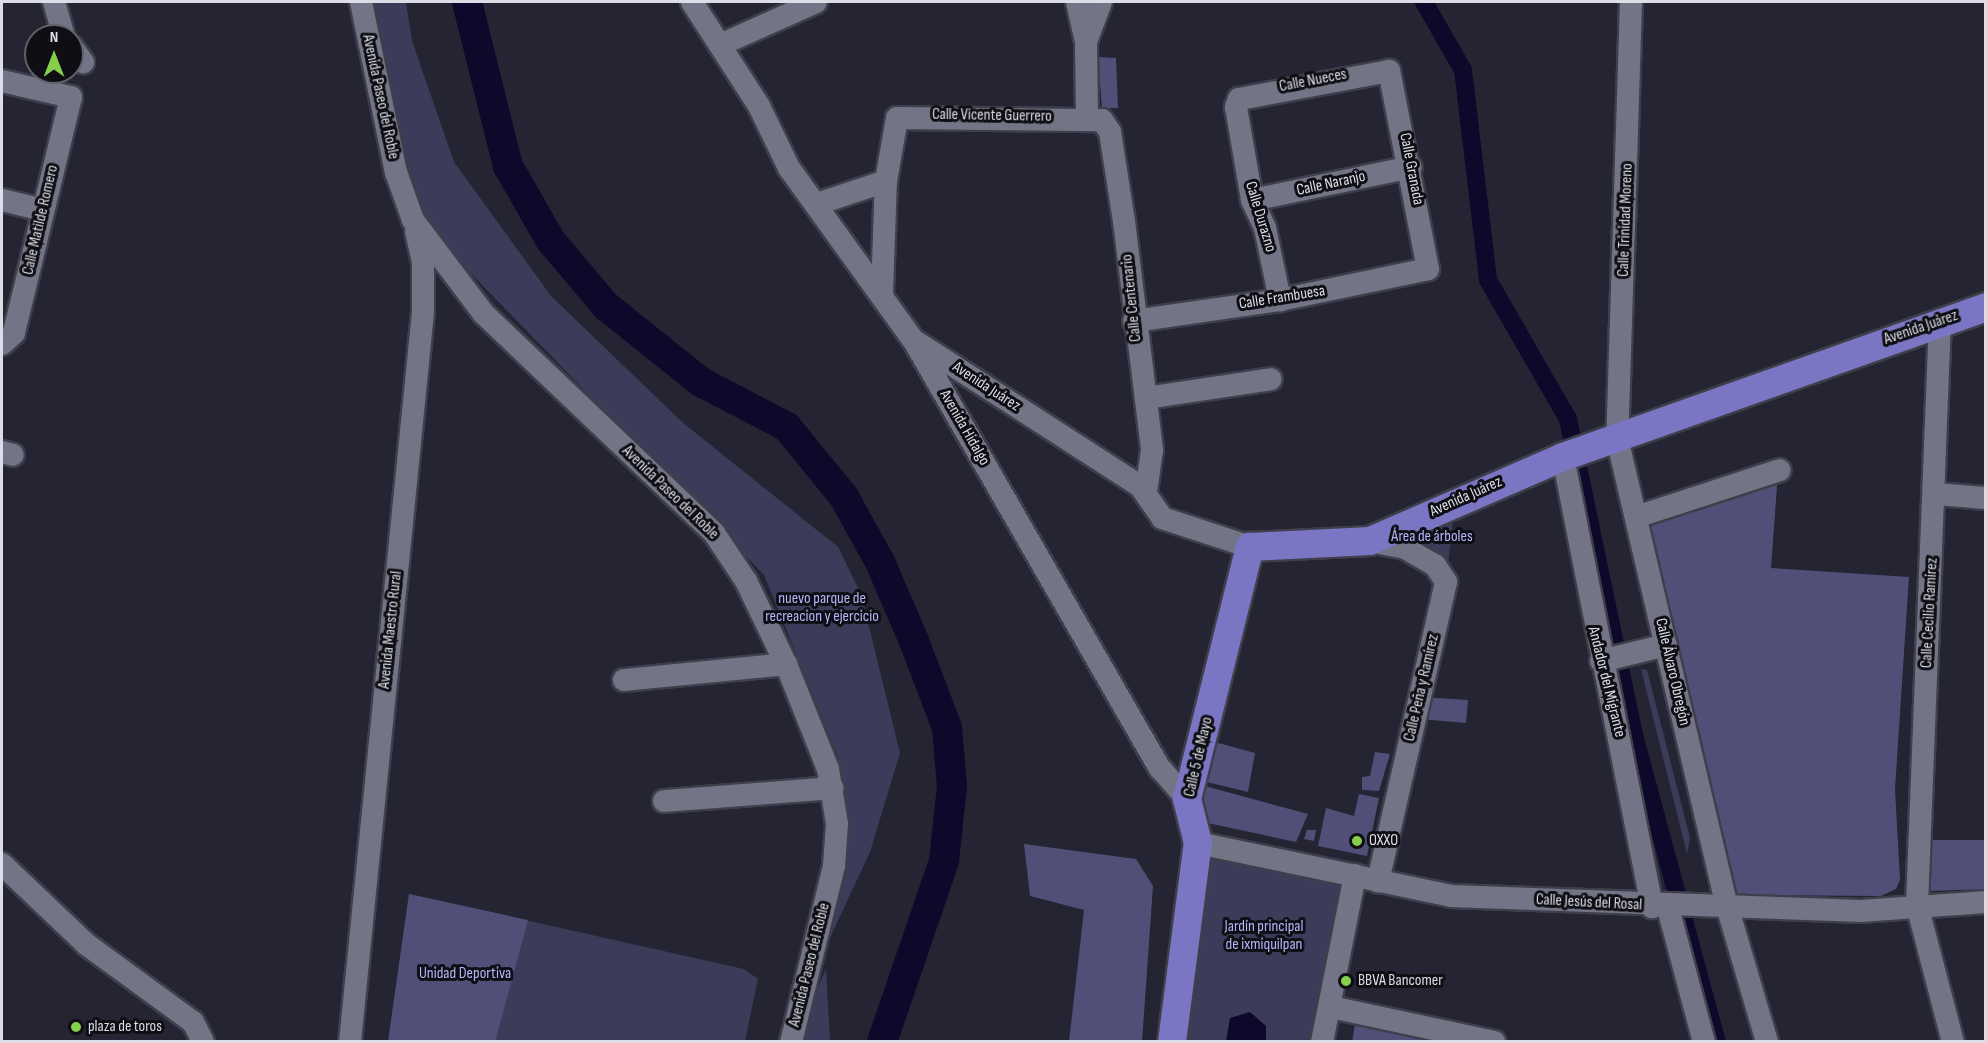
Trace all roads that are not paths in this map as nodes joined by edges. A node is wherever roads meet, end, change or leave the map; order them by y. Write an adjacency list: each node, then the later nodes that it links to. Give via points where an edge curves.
1 (54, 2): 8 (street)
2 (361, 2): 21 (street, Avenida Paseo del Roble, via 396,172)
3 (692, 2): 10 (street, Avenida Hidalgo)
4 (816, 2): 10 (street)
5 (1077, 2): 9 (street)
6 (1101, 2): 9 (street)
7 (1631, 2): 32 (street, Calle Trinidad Moreno)
8 (60, 24)
9 (1086, 42): 14 (street)
10 (720, 45): 19 (street, Avenida Hidalgo, via 759,105 789,168)
11 (1389, 71): 13 (street, Calle Nueces); 15 (street, Calle Granada)
12 (2, 81): 20 (street, Calle Matilde Romero, via 71,97)
13 (1239, 99): 18 (street, Calle Durazno, via 1236,107)
14 (1087, 117): 16 (street, Calle Vicente Guerrero, via 897,118); 27 (street, Calle Centenario, via 1102,120 1110,132)
15 (1411, 167): 18 (street, Calle Naranjo); 22 (street, Calle Granada)
16 (886, 181): 19 (street); 23 (street)
17 (2, 200): 20 (street)
18 (1252, 200): 24 (street, Calle Durazno, via 1265,228)
19 (817, 204): 23 (street, Avenida Hidalgo)
20 (43, 210): 29 (street, Calle Matilde Romero)
21 (413, 219): 43 (street, Avenida Paseo del Roble, via 483,313 714,533 747,580); 58 (street, Avenida Maestro Rural, via 423,262 423,312)
22 (1428, 268): 24 (street, Calle Frambuesa)
23 (882, 293): 28 (street, Avenida Hidalgo)
24 (1280, 300): 27 (street, Calle Frambuesa)
25 (1986, 307): 26 (main road, Avenida Juárez)
26 (1940, 320): 32 (main road, Avenida Juárez); 36 (street, Calle Cecilio Ramírez)
27 (1134, 321): 31 (street, Calle Centenario)
28 (914, 341): 35 (street, Avenida Juárez); 46 (street, Avenida Hidalgo, via 1160,768)
29 (5, 343)
30 (1271, 380): 31 (street)
31 (1146, 398): 35 (street, Calle Centenario, via 1152,450)
32 (1612, 440): 33 (main road, Avenida Juárez); 38 (street, Calle Álvaro Obregón)
33 (1566, 455): 39 (main road, Avenida Juárez); 42 (street, Andador del Migrante)
34 (1780, 470): 38 (street)
35 (1146, 492): 40 (street, Avenida Juárez, via 1162,518)
36 (1936, 494): 37 (street); 53 (street, Calle Cecilio Ramírez)
37 (1986, 498)
38 (1636, 517): 41 (street, Calle Álvaro Obregón)
39 (1370, 541): 40 (main road, Avenida Juárez); 51 (street, Calle Peña y Ramírez, via 1405,548 1435,565 1446,582)
40 (1250, 547): 46 (main road, Calle 5 de Mayo)
41 (1659, 646): 42 (street); 54 (street, Calle Álvaro Obregón)
42 (1606, 659): 55 (street, Andador del Migrante)
43 (786, 664): 44 (street); 45 (street, Avenida Paseo del Roble)
44 (624, 680)
45 (832, 788): 47 (street); 59 (street, Avenida Paseo del Roble, via 834,866)
46 (1187, 799): 48 (main road, Calle 5 de Mayo)
47 (664, 801)
48 (1198, 843): 50 (street, Calle Jesús del Rosal); 60 (main road, Calle 5 de Mayo)
49 (2, 864): 57 (street, via 86,944 192,1022)
50 (1355, 875): 51 (street, Calle Jesús del Rosal); 56 (street)
51 (1378, 881): 55 (street, Calle Jesús del Rosal, via 1451,896)
52 (1986, 902): 53 (street, Calle Jesús del Rosal)
53 (1917, 905): 54 (street, Calle Jesús del Rosal, via 1861,911); 65 (street, Calle Cecilio Ramírez)
54 (1722, 906): 55 (street, Calle Jesús del Rosal); 64 (street, Calle Álvaro Obregón)
55 (1665, 907): 63 (street, Andador del Migrante)
56 (1331, 1006): 61 (street); 62 (street)
57 (203, 1041)
58 (350, 1041)
59 (791, 1041)
60 (1172, 1041)
61 (1323, 1041)
62 (1494, 1041)
63 (1704, 1041)
64 (1767, 1041)
65 (1953, 1041)

